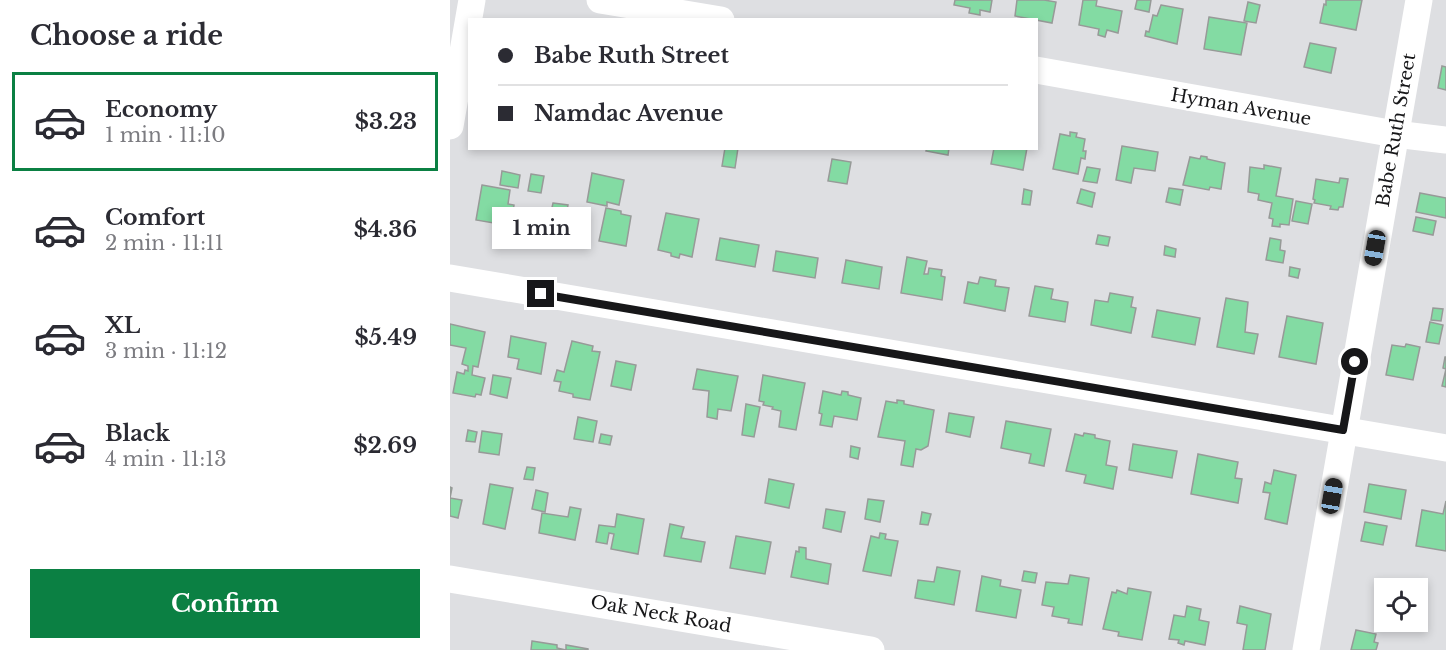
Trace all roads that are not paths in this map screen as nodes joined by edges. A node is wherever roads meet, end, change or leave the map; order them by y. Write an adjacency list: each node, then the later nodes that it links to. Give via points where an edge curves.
1 (472, 0): 4 (street)
2 (600, 0): 5 (street)
3 (1419, 0): 9 (street, Babe Ruth Street)
4 (469, 18)
5 (709, 18)
6 (468, 23): 8 (street)
7 (1038, 70): 9 (street, Hyman Avenue)
8 (450, 126)
9 (1395, 134): 10 (street, Hyman Avenue); 12 (street, Babe Ruth Street)
10 (1446, 140)
11 (450, 278): 12 (street)
12 (1343, 430): 13 (street); 16 (street, Babe Ruth Street)
13 (1446, 448)
14 (450, 579): 15 (street, Oak Neck Road)
15 (871, 650)
16 (1306, 650)

